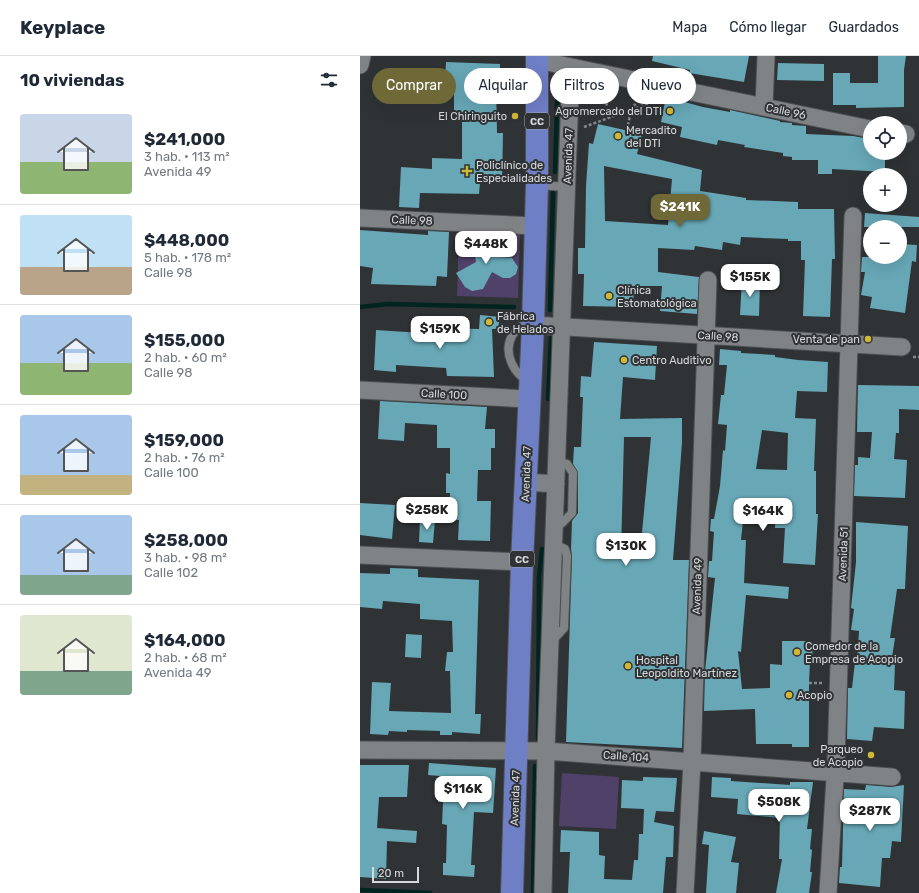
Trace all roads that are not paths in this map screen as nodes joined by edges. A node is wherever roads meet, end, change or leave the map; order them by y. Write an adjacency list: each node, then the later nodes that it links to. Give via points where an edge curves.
1 (362, 56): 4 (street)
2 (766, 56): 6 (street)
3 (537, 58): 5 (street, Calle 96); 8 (main road, Avenida 47 / CC)
4 (360, 65)
5 (571, 67): 6 (street, Calle 96); 9 (street, Avenida 47)
6 (764, 106): 7 (street, Calle 96)
7 (863, 127)
8 (537, 185): 9 (lane); 12 (main road, Avenida 47 / CC)
9 (567, 187): 15 (street, Avenida 47)
10 (853, 216): 17 (street, Avenida 51)
11 (360, 218): 12 (street, Calle 98)
12 (536, 226): 14 (main road, Avenida 47 / CC)
13 (708, 280): 16 (street, Avenida 49)
14 (534, 322): 15 (street, Calle 98); 20 (main road, Avenida 47 / CC)
15 (562, 326): 16 (street, Calle 98); 21 (street, Avenida 47)
16 (705, 335): 17 (street, Calle 98); 30 (street, Avenida 49)
17 (850, 344): 18 (street, Calle 98); 31 (street, Avenida 51)
18 (902, 347)
19 (360, 390): 20 (street, Calle 100)
20 (529, 391): 22 (main road, Avenida 47 / CC)
21 (557, 461): 23 (street, Avenida 47); 24 (lane, via 567,464 573,473 572,513 562,524)
22 (525, 482): 23 (street); 26 (main road, Avenida 47 / CC)
23 (556, 484): 24 (street, Avenida 47)
24 (555, 524): 29 (street, Avenida 47)
25 (360, 555): 26 (street)
26 (522, 562): 28 (main road, Avenida 47 / CC)
27 (360, 750): 28 (street, Calle 104)
28 (517, 751): 29 (street, Calle 104); 33 (main road, Avenida 47 / CC)
29 (546, 751): 30 (street, Calle 104); 34 (street, Avenida 47)
30 (692, 761): 31 (street, Calle 104); 35 (street, Avenida 49)
31 (839, 765): 32 (street, Calle 104); 36 (street, Avenida 51)
32 (892, 777)
33 (512, 893)
34 (543, 893)
35 (685, 893)
36 (828, 893)

